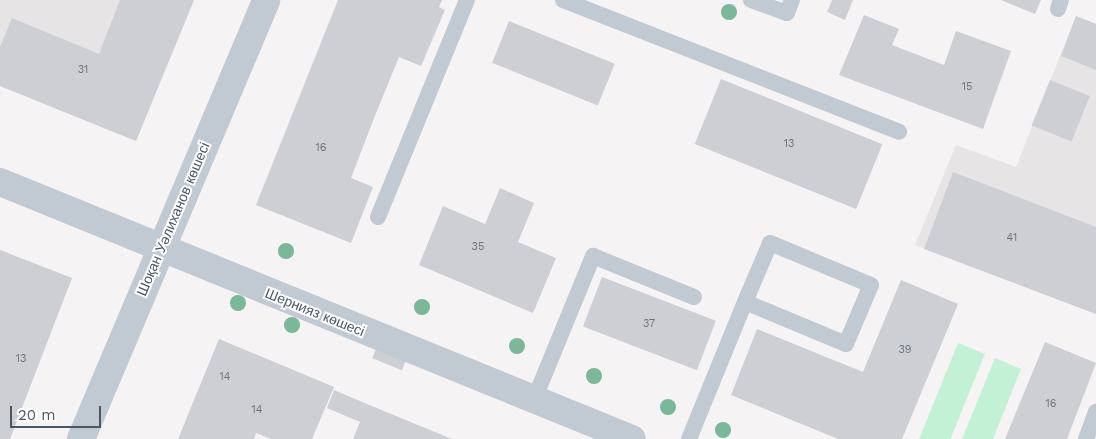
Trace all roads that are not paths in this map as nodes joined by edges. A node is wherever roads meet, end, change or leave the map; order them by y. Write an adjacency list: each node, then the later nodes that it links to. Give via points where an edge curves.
1 (266, 0): 9 (street, Шоқан Уәлиханов көшесі)
2 (467, 0): 8 (lane)
3 (563, 0): 6 (lane)
4 (752, 0): 5 (lane, via 787,13)
5 (792, 0)
6 (900, 132)
7 (0, 182): 9 (street, Шернияз көшесі)
8 (378, 217)
9 (160, 249): 12 (street, Шернияз көшесі); 14 (street, Шоқан Уәлиханов көшесі)
10 (694, 296): 12 (lane, via 593,256)
11 (745, 302): 11 (lane, via 846,344 871,285 770,243); 16 (lane)
12 (534, 400): 15 (street, Шернияз көшесі)
13 (1096, 412): 17 (lane)
14 (81, 439)
15 (632, 439)
16 (689, 439)
17 (1086, 439)

